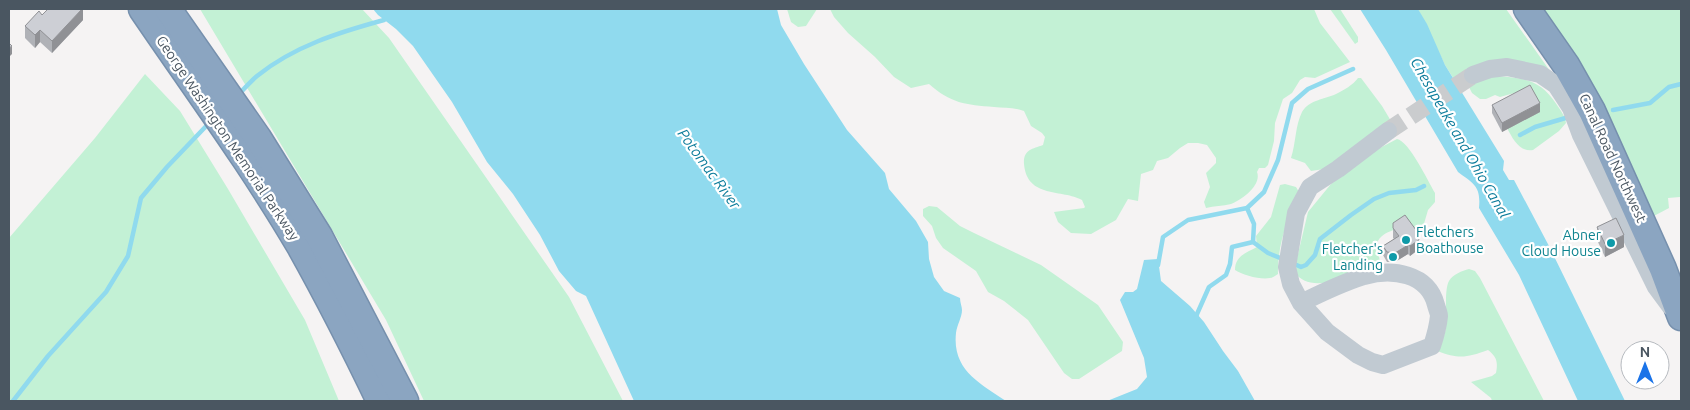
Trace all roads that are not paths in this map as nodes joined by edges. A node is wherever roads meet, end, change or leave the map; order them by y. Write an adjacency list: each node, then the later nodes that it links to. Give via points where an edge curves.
1 (142, 9): 6 (highway, George Washington Memorial Parkway, via 245,159)
2 (168, 9): 6 (highway, George Washington Memorial Parkway, via 258,138)
3 (1527, 9): 8 (highway, Canal Road Northwest, via 1592,110 1663,269)
4 (1473, 75): 8 (lane, via 1507,67 1540,74 1556,84 1656,287)
5 (1388, 131): 7 (lane, via 1310,187 1296,213 1287,267)
6 (309, 241): 9 (highway, George Washington Memorial Parkway); 10 (highway, George Washington Memorial Parkway)
7 (1300, 303): 7 (lane, via 1366,276 1391,273 1424,282 1434,295 1439,315 1432,346 1383,364 1358,355 1327,332)
8 (1681, 318)
9 (380, 401)
10 (405, 401)

